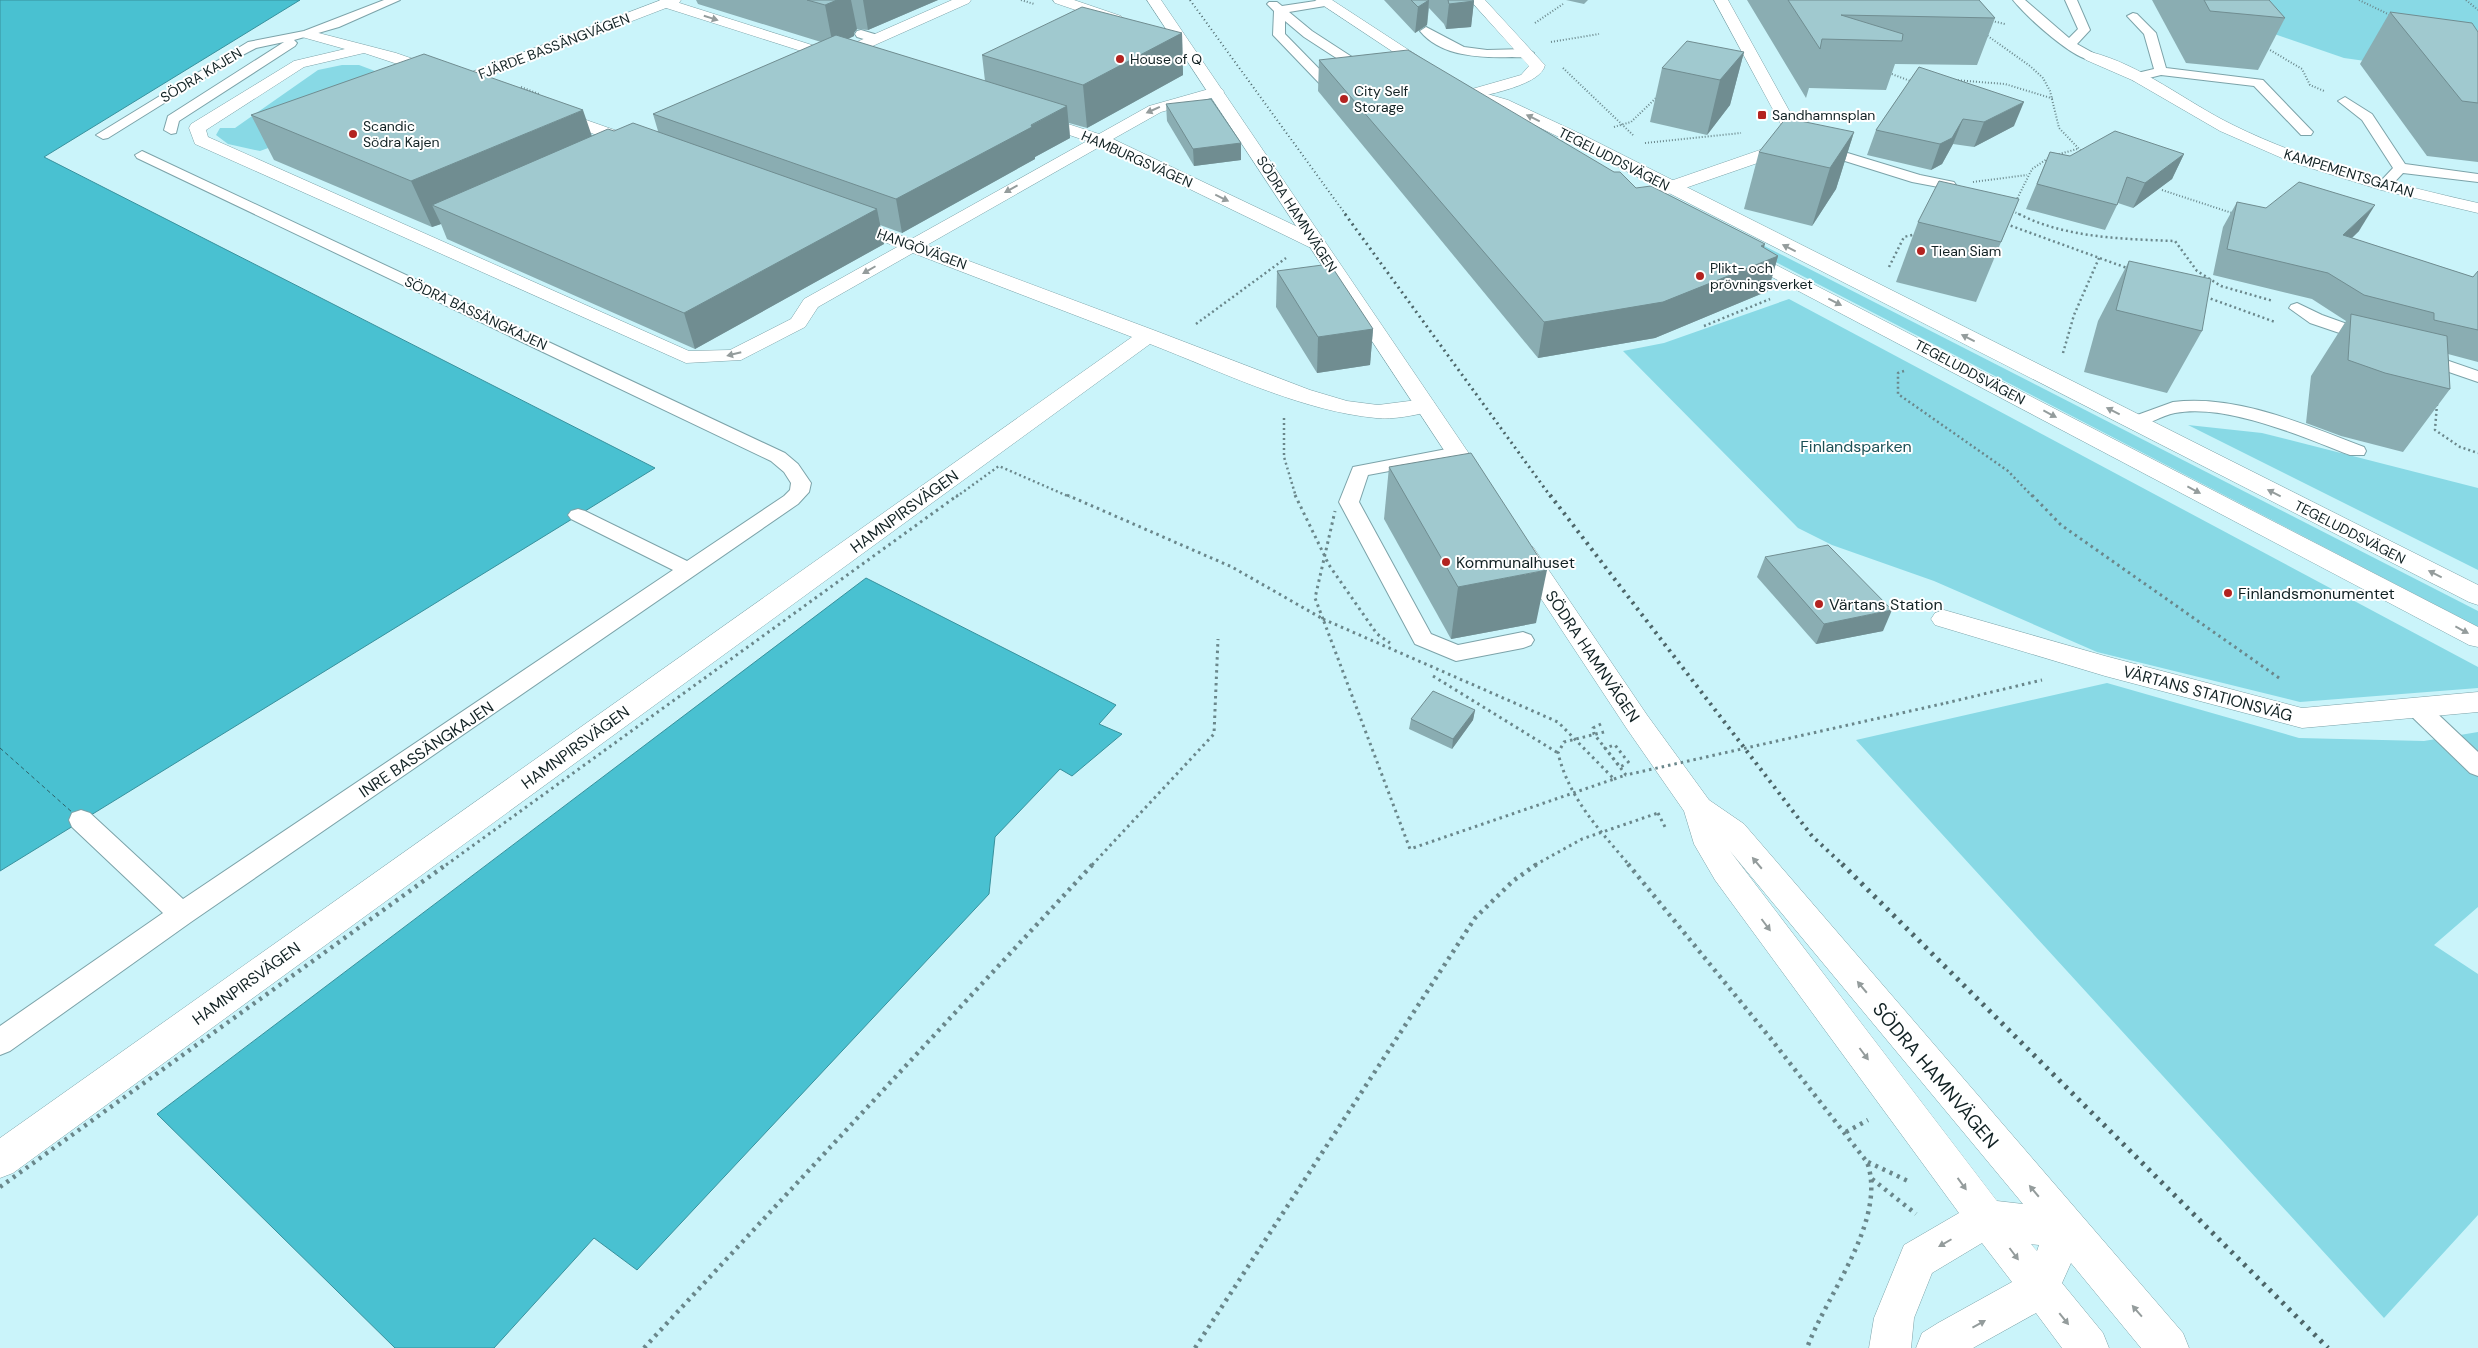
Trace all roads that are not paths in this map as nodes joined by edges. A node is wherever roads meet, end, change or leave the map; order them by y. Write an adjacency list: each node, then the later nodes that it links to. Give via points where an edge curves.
1 (394, 0): 16 (lane, SÖDRA KAJEN)
2 (964, 0): 18 (street)
3 (1060, 0): 14 (street)
4 (1154, 0): 33 (street, SÖDRA HAMNVÄGEN, via 1168,31)
5 (1270, 0): 12 (lane)
6 (1477, 0): 23 (street)
7 (1721, 0): 44 (street, via 1793,132)
8 (2018, 0): 19 (lane)
9 (2071, 0): 19 (lane, via 2084,30)
10 (1323, 1): 12 (lane); 34 (street, TEGELUDDSVÄGEN)
11 (669, 2): 21 (street, one-way to 21); 29 (street, FJÄRDE BASSÄNGVÄGEN)
12 (1280, 10): 27 (lane, via 1308,34); 30 (lane, via 1279,35)
13 (2133, 16): 26 (lane, via 2150,33)
14 (1126, 23)
15 (1432, 27): 23 (lane, via 1444,45 1464,52)
16 (307, 34): 20 (street); 39 (lane, SÖDRA KAJEN, via 173,119); 41 (lane, SÖDRA KAJEN, via 252,45)
17 (861, 34): 18 (lane)
18 (877, 38): 21 (street)
19 (2068, 45): 22 (lane)
20 (363, 49): 29 (street); 49 (street, via 299,64 197,128 201,140)
21 (836, 57): 24 (street); 25 (street)
22 (2092, 57): 28 (street, KAMPEMENTSGATAN)
23 (1532, 59): 34 (street, via 1536,70 1526,78)
24 (859, 64)
25 (818, 65)
26 (2161, 71): 28 (lane); 40 (lane, via 2258,83)
27 (1372, 76)
28 (2137, 77): 53 (street, KAMPEMENTSGATAN, via 2198,114 2272,149)
29 (462, 81): 31 (street); 32 (street)
30 (1325, 81)
31 (440, 89)
32 (486, 90)
33 (1216, 92): 42 (street, one-way to 42, via 1155,109); 60 (street, SÖDRA HAMNVÄGEN)
34 (1471, 94): 38 (street, TEGELUDDSVÄGEN, via 1478,107); 54 (street, TEGELUDDSVÄGEN, one-way to 34, via 1502,103)
35 (2345, 101): 50 (lane, via 2367,117)
36 (539, 109): 45 (street)
37 (1018, 113): 42 (street, HAMBURGSVÄGEN)
38 (1503, 122)
39 (171, 130)
40 (2306, 132)
41 (103, 135)
42 (1099, 139): 60 (street, HAMBURGSVÄGEN, one-way to 60); 62 (street, one-way to 62)
43 (656, 144): 45 (street)
44 (1795, 144): 52 (lane, via 1826,149 1917,179); 54 (street)
45 (638, 145): 46 (street)
46 (620, 153)
47 (264, 154): 49 (street)
48 (142, 155): 72 (lane, SÖDRA BASSÄNGKAJEN, via 778,457)
49 (246, 160): 62 (street, one-way to 49, via 811,303 798,323 734,356 686,357 432,236)
50 (2400, 168): 51 (lane); 53 (lane)
51 (2478, 178)
52 (1949, 185)
53 (2384, 185): 57 (street, KAMPEMENTSGATAN)
54 (1670, 187): 56 (street); 69 (street, TEGELUDDSVÄGEN, one-way to 54)
55 (1620, 189): 56 (street, TEGELUDDSVÄGEN)
56 (1636, 199): 58 (street, TEGELUDDSVÄGEN)
57 (2478, 208)
58 (1662, 212)
59 (833, 216): 62 (street, HANGÖVÄGEN)
60 (1316, 243): 68 (street, SÖDRA HAMNVÄGEN)
61 (1723, 244): 79 (street, TEGELUDDSVÄGEN, one-way to 79)
62 (911, 245): 64 (street, HANGÖVÄGEN)
63 (2297, 308): 65 (lane, via 2316,319)
64 (1160, 339): 68 (street, HANGÖVÄGEN, via 1302,395 1345,407 1378,412); 90 (street, HAMNPIRSVÄGEN)
65 (2388, 345)
66 (2406, 352): 67 (lane)
67 (2478, 377)
68 (1425, 406): 71 (street, SÖDRA HAMNVÄGEN)
69 (2135, 422): 70 (lane, via 2177,407 2206,408 2257,417); 77 (street, TEGELUDDSVÄGEN, one-way to 69)
70 (2357, 451)
71 (1457, 453): 73 (street, SÖDRA HAMNVÄGEN); 80 (lane, via 1360,471 1349,502 1423,639 1456,653)
72 (801, 483): 76 (lane, INRE BASSÄNGKAJEN, via 799,492 791,500)
73 (1490, 502)
74 (578, 516): 76 (lane)
75 (1512, 535): 84 (street, SÖDRA HAMNVÄGEN)
76 (689, 570): 86 (lane, INRE BASSÄNGKAJEN)
77 (2478, 596)
78 (1944, 619): 82 (street, VÄRTANS STATIONSVÄG, via 2302,718)
79 (2478, 638)
80 (1523, 640)
81 (2478, 702): 82 (street, VÄRTANS STATIONSVÄG)
82 (2416, 707): 83 (lane)
83 (2478, 767)
84 (1698, 808): 91 (street, SÖDRA HAMNVÄGEN, one-way to 91, via 1709,844 1726,871); 92 (street, SÖDRA HAMNVÄGEN, one-way to 84, via 1733,833)
85 (81, 820): 86 (lane)
86 (182, 914): 87 (lane, INRE BASSÄNGKAJEN)
87 (44, 1010): 88 (lane); 89 (lane, INRE BASSÄNGKAJEN)
88 (0, 1023)
89 (0, 1042)
90 (0, 1160)
91 (1987, 1219): 92 (street); 93 (street, SÖDRA HAMNVÄGEN, one-way to 93); 94 (street, one-way to 94, via 1918,1259 1894,1318)
92 (2066, 1229): 93 (street); 97 (street, SÖDRA HAMNVÄGEN, one-way to 92)
93 (2040, 1289): 95 (street, one-way to 93); 96 (street, SÖDRA HAMNVÄGEN, one-way to 96)
94 (1890, 1348)
95 (1937, 1348)
96 (2088, 1348)
97 (2168, 1348)

